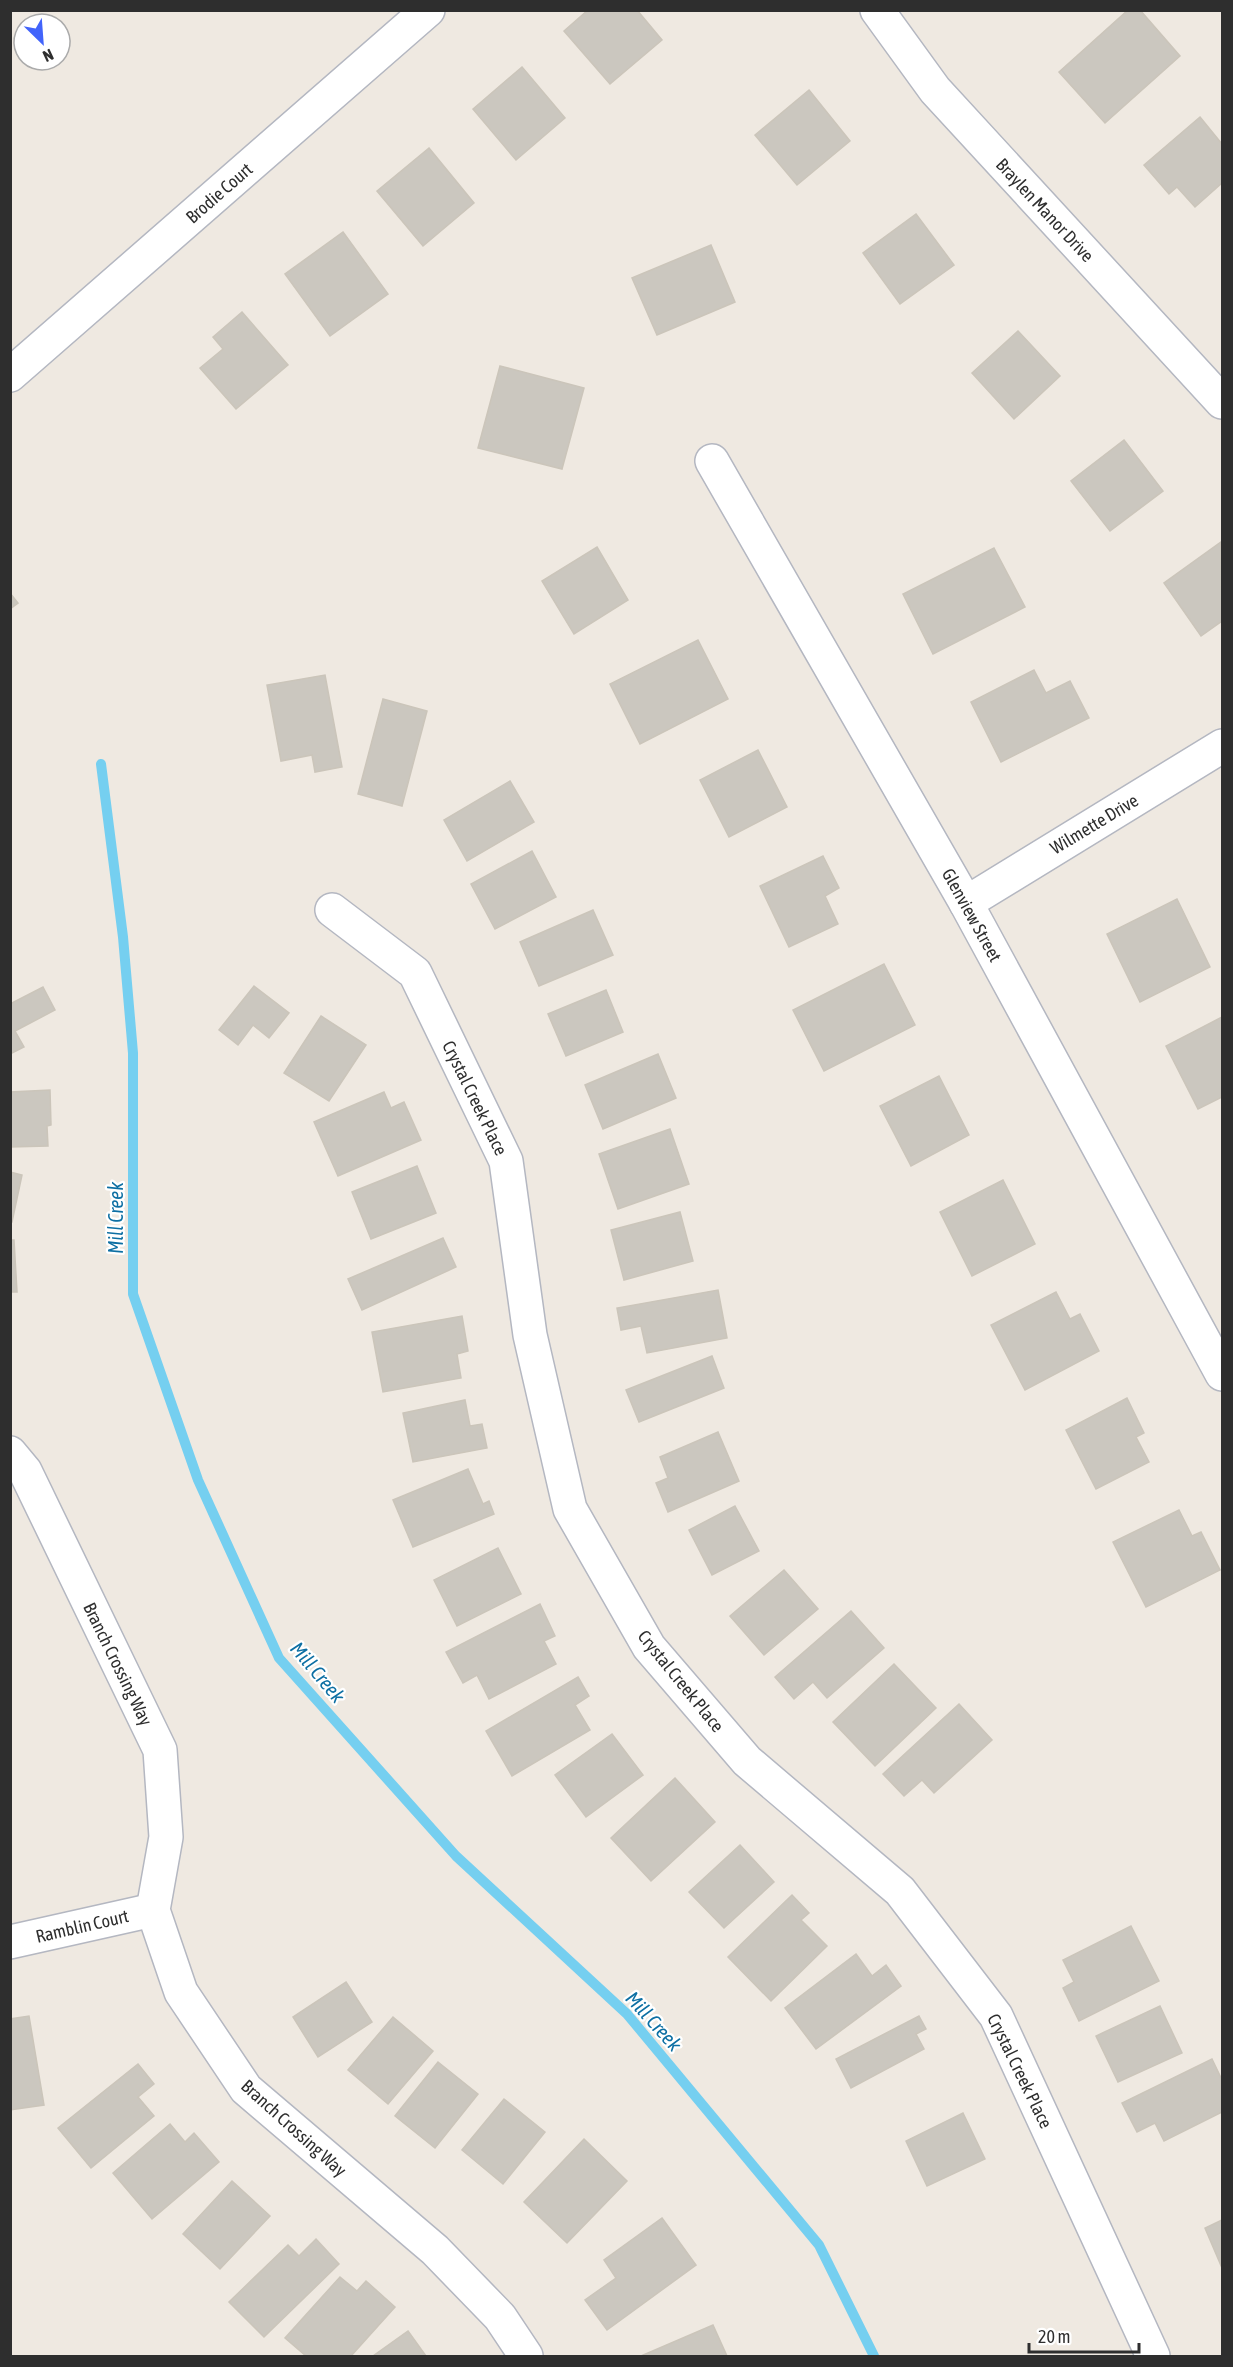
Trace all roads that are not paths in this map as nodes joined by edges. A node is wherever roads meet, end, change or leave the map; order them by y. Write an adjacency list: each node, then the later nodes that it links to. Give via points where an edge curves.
1 (428, 10): 3 (street, Brodie Court)
2 (877, 10): 4 (street, Braylen Manor Drive, via 935,90)
3 (10, 375)
4 (1222, 402)
5 (712, 461): 7 (street, Glenview Street)
6 (1222, 746): 7 (street, Wilmette Drive)
7 (966, 903): 9 (street, Glenview Street)
8 (332, 910): 14 (street, Crystal Creek Place, via 415,972 506,1161 530,1335 570,1509 649,1647 747,1761 900,1891 996,2016)
9 (1222, 1374)
10 (10, 1453): 11 (street, Branch Crossing Way, via 25,1471 160,1750 166,1837)
11 (153, 1910): 12 (street, Ramblin Court); 13 (street, Branch Crossing Way, via 181,1992 246,2088 435,2250 500,2318)
12 (10, 1942)
13 (526, 2356)
14 (1153, 2356)

